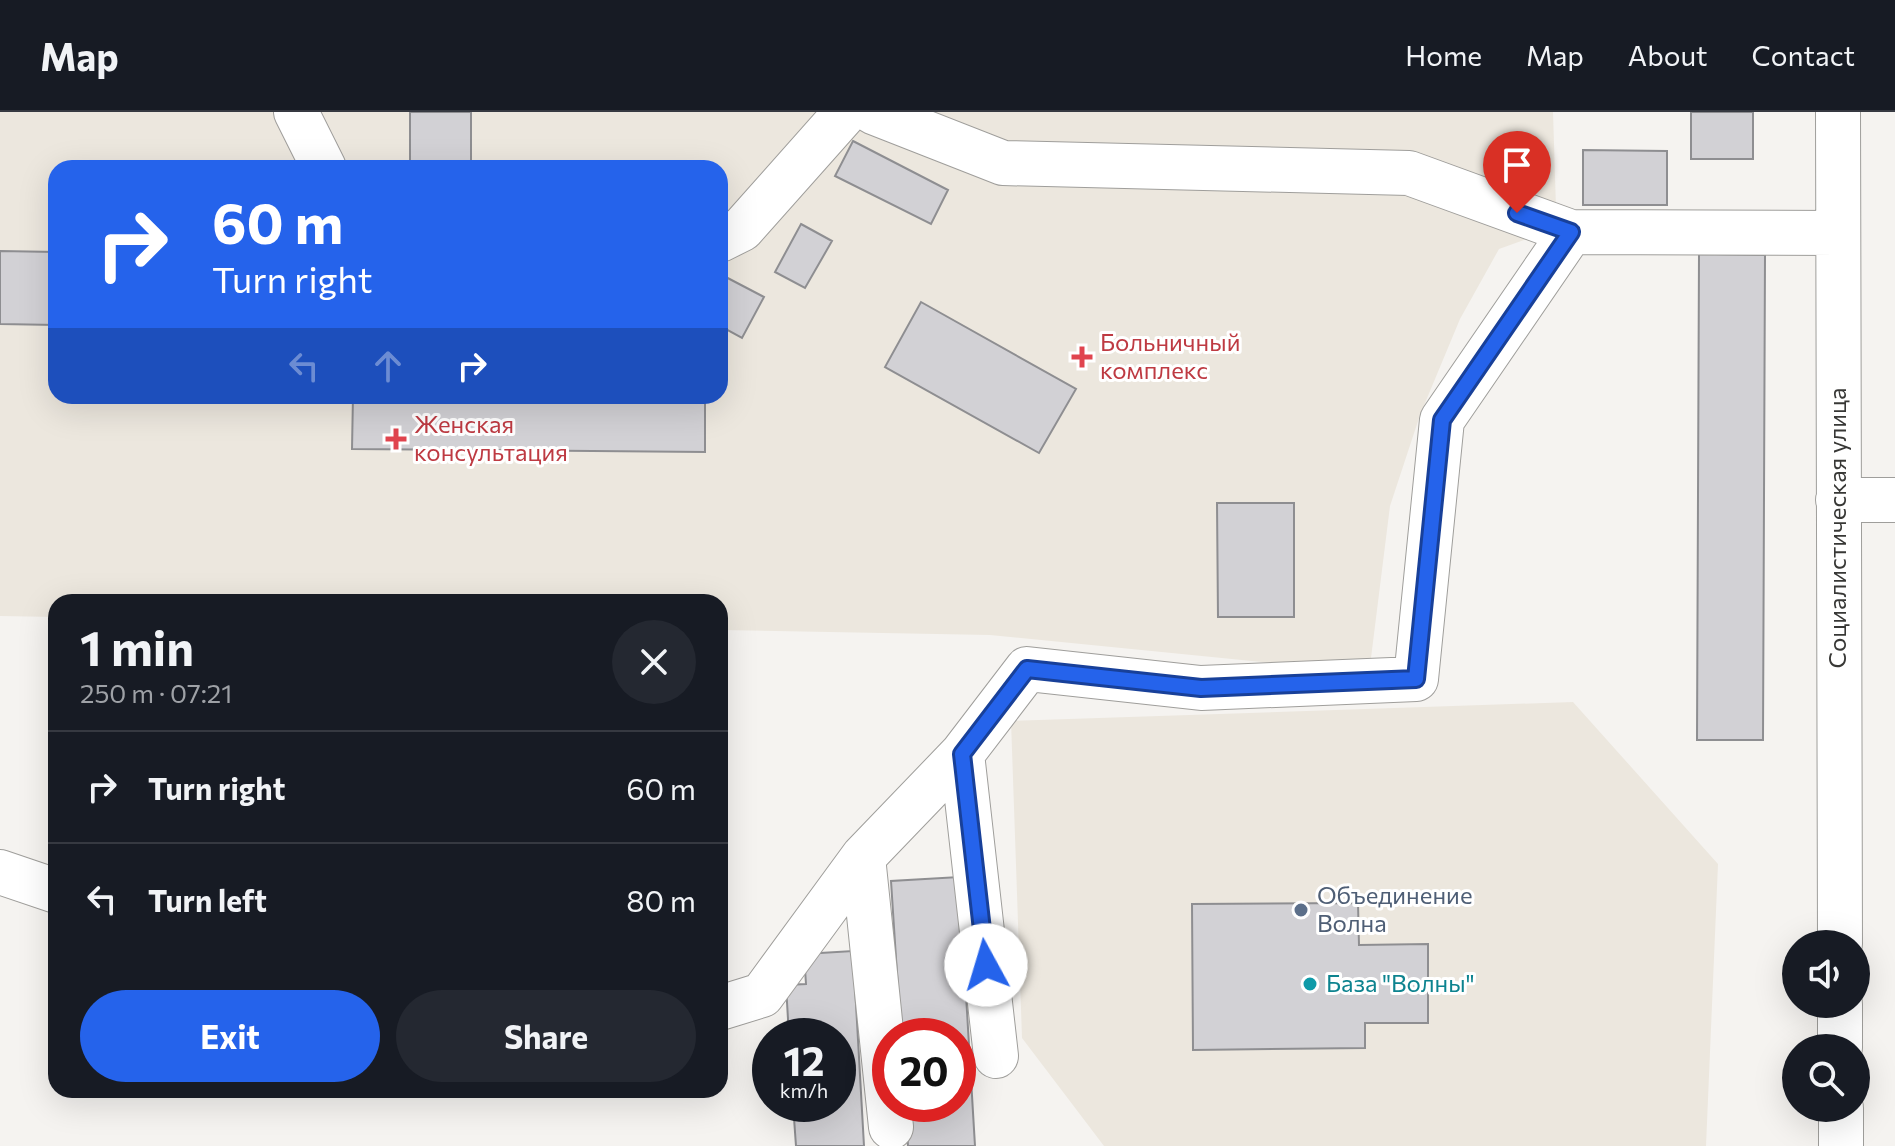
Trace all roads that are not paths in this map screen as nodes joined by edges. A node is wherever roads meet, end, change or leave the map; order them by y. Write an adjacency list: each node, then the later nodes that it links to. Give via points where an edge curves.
1 (296, 112): 5 (street)
2 (846, 112): 8 (street, via 742,229)
3 (873, 112): 6 (street, via 1003,163 1409,173)
4 (1838, 112): 7 (street, Социалистическая улица)
5 (320, 160)
6 (1571, 232): 7 (street); 11 (street, via 1442,420 1416,679 1201,688 1027,669)
7 (1838, 233): 9 (street, Социалистическая улица)
8 (728, 236)
9 (1838, 500): 10 (street); 15 (street, Социалистическая улица)
10 (1895, 500)
11 (962, 754): 12 (street); 17 (street)
12 (863, 857): 16 (street, via 762,995); 19 (street)
13 (0, 872): 14 (street)
14 (48, 888)
15 (1840, 930)
16 (728, 1006)
17 (996, 1056)
18 (1841, 1122): 20 (street)
19 (891, 1127)
20 (1841, 1146)

